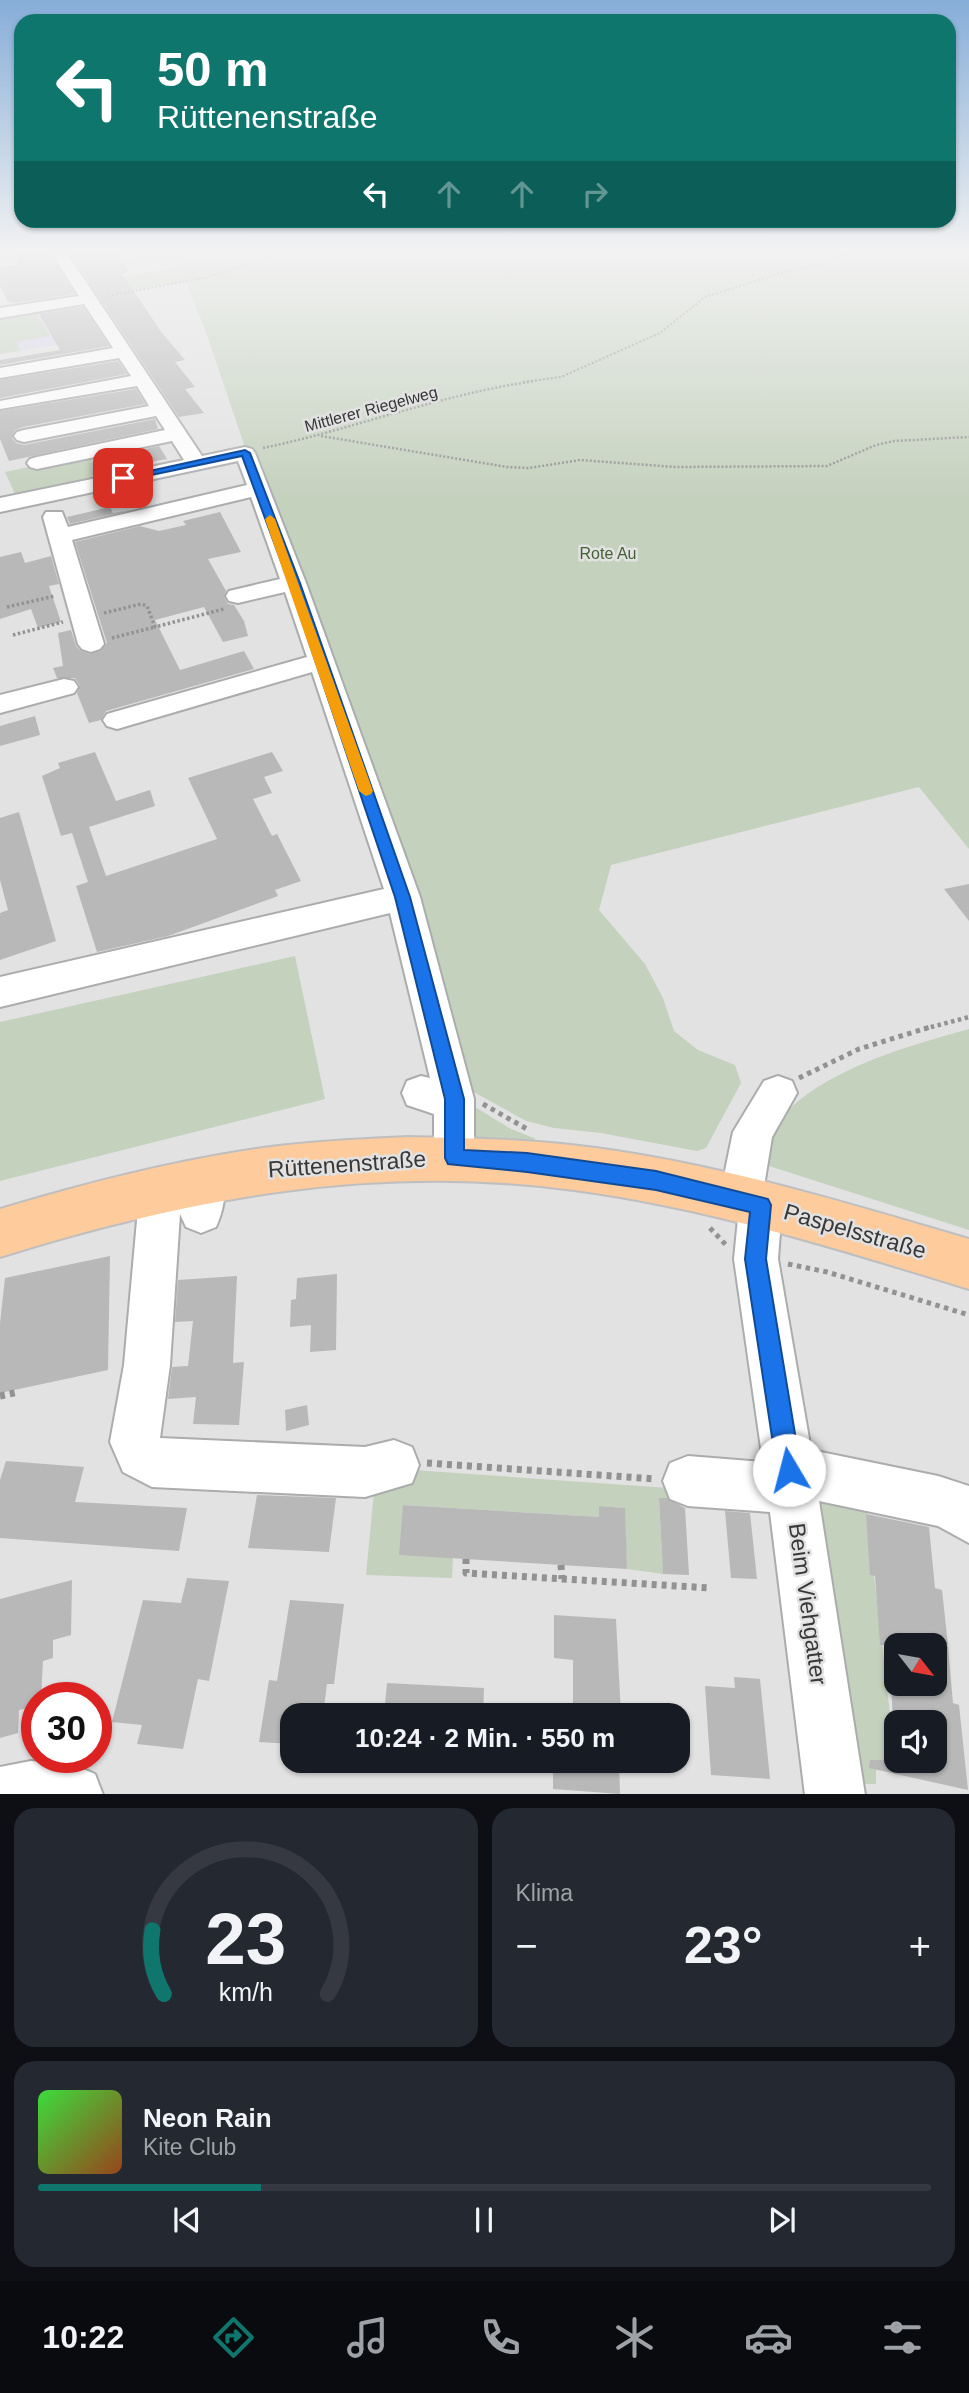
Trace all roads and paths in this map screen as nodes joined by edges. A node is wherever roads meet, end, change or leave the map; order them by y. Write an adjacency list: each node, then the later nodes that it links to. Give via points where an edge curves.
1 (111, 333): 3 (street)
2 (660, 333): 12 (path, Mittlerer Riegelweg, via 561,377 381,415)
3 (126, 357): 4 (street); 5 (street); 6 (street)
4 (88, 370)
5 (1, 373)
6 (141, 380): 7 (street); 8 (street)
7 (157, 404): 9 (street); 10 (street); 11 (street, via 69,419)
8 (5, 405)
9 (88, 413)
10 (177, 433): 15 (street); 16 (street)
11 (24, 436)
12 (321, 436): 13 (path, via 529,468 591,460 643,466 827,466 894,441); 14 (path, Mittlerer Riegelweg)
13 (969, 437)
14 (245, 453): 15 (street); 17 (street)
15 (196, 462): 18 (street)
16 (37, 463)
17 (259, 489): 20 (street); 21 (street)
18 (48, 495): 19 (street); 20 (street)
19 (0, 505)
20 (60, 536): 25 (street)
21 (294, 583): 23 (street); 29 (street)
22 (54, 592): 24 (path, via 55,598)
23 (238, 596): 26 (path, via 242,601 233,607)
24 (7, 607)
25 (73, 618): 26 (path, via 141,604 147,606); 27 (path); 28 (street)
26 (155, 627): 28 (path)
27 (13, 635)
28 (91, 644)
29 (321, 661): 32 (street); 33 (street)
30 (64, 687): 31 (street)
31 (0, 705)
32 (117, 720)
33 (402, 897): 34 (street); 37 (street, via 403,933)
34 (0, 992)
35 (969, 1017): 36 (path, via 895,1037 838,1059)
36 (778, 1093): 39 (street, Beim Viehgatter, via 753,1132)
37 (454, 1158): 38 (main road, Rüttenenstraße, via 326,1163); 39 (main road, Rüttenenstraße, via 656,1180)
38 (189, 1193): 40 (main road, Rüttenenstraße, via 50,1217); 47 (street, via 147,1365 135,1442 140,1455 152,1462 365,1472)
39 (735, 1209): 41 (path); 43 (main road, Paspelsstraße, via 811,1216); 48 (street, Beim Viehgatter, via 756,1259)
40 (0, 1233)
41 (729, 1249)
42 (774, 1262): 44 (path, via 827,1272)
43 (969, 1264)
44 (969, 1315)
45 (19, 1392): 46 (path)
46 (0, 1396)
47 (394, 1465): 49 (path, via 432,1462)
48 (790, 1479): 49 (street); 50 (street, via 939,1501 958,1507); 57 (street, Beim Viehgatter)
49 (688, 1481)
50 (969, 1517)
51 (467, 1559): 53 (path, via 466,1573)
52 (561, 1565): 53 (path)
53 (562, 1579): 54 (path)
54 (710, 1588)
55 (4, 1794): 56 (street)
56 (74, 1794)
57 (835, 1794)

